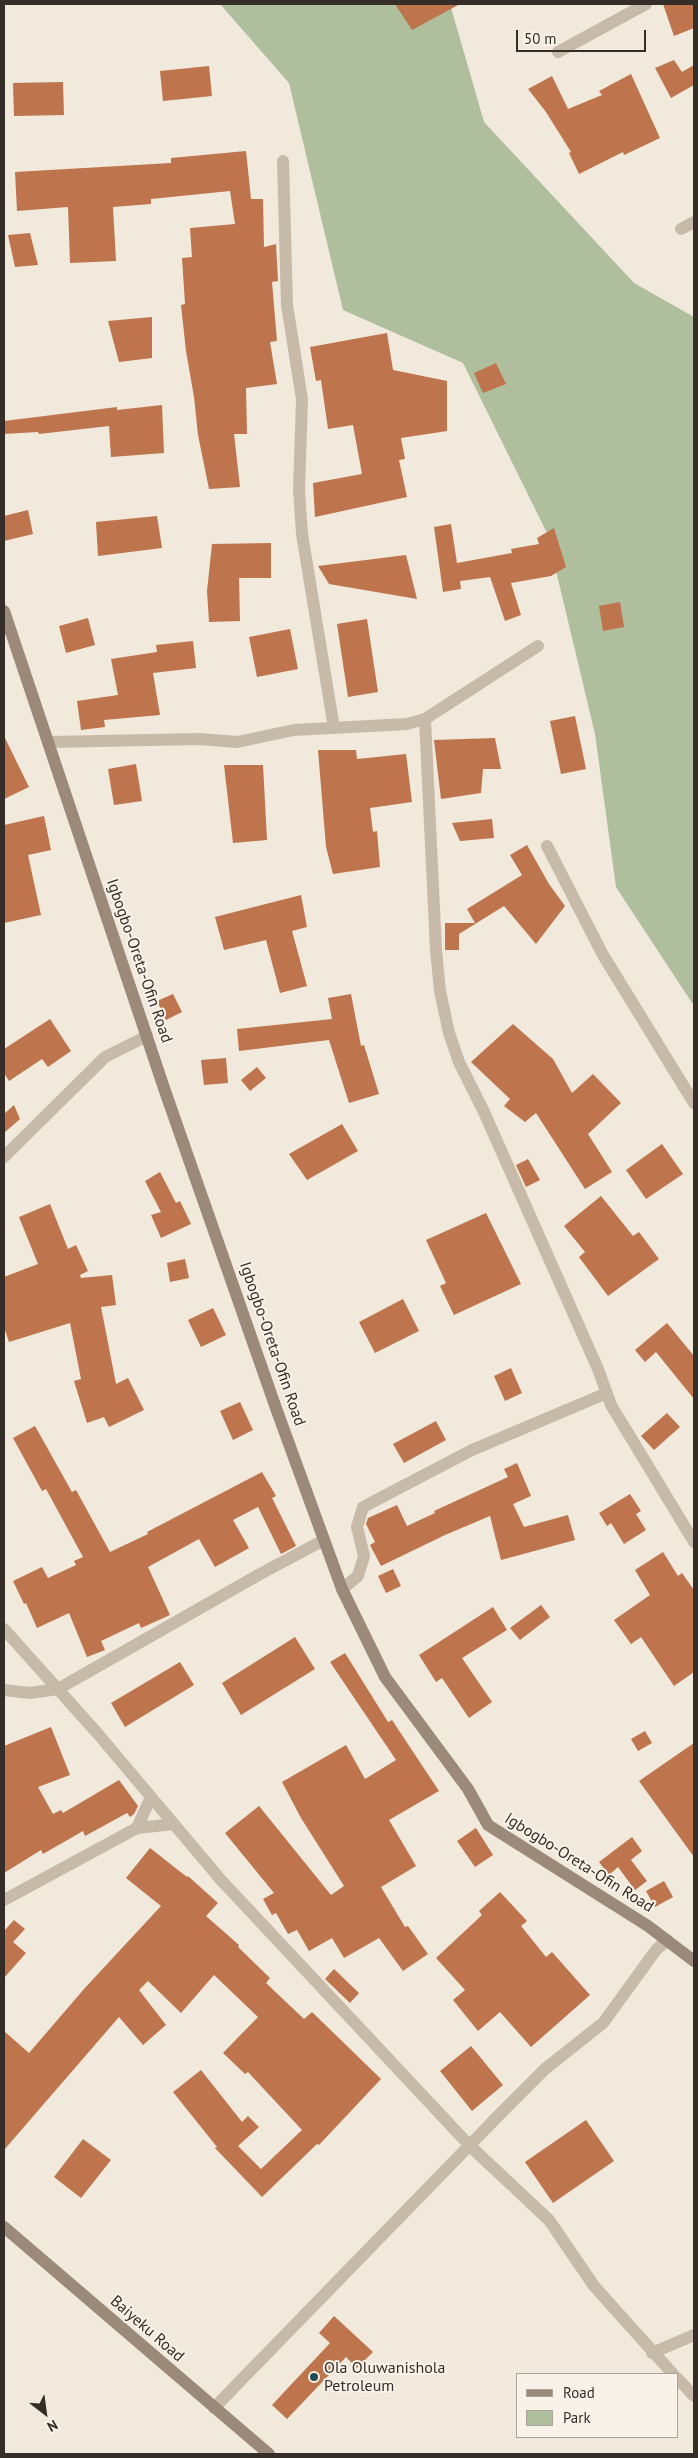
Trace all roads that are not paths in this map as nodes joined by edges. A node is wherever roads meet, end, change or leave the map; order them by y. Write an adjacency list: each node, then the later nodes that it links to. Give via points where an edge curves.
1 (646, 4): 2 (street)
2 (558, 52)
3 (283, 161): 10 (street, via 287,305 302,399 299,490 302,534)
4 (694, 222): 5 (street)
5 (681, 229)
6 (4, 611): 7 (street, Igbogbo-Oreta-Ofin Road)
7 (8, 636): 11 (street, Igbogbo-Oreta-Ofin Road)
8 (538, 646): 9 (street)
9 (425, 719): 10 (street, via 407,724); 16 (street, via 436,950 440,991 450,1033)
10 (334, 728): 11 (street, via 294,730 237,742 199,739)
11 (48, 742): 13 (street, Igbogbo-Oreta-Ofin Road)
12 (548, 846): 14 (street, via 603,955)
13 (147, 1036): 15 (street, via 105,1057); 17 (street, Igbogbo-Oreta-Ofin Road)
14 (694, 1103)
15 (4, 1157)
16 (606, 1392): 18 (street); 19 (street, via 472,1450 363,1507 357,1527 364,1556 358,1576)
17 (324, 1540): 19 (street, Igbogbo-Oreta-Ofin Road); 21 (street)
18 (694, 1542)
19 (342, 1589): 27 (street, Igbogbo-Oreta-Ofin Road, via 385,1677 468,1788 488,1825)
20 (4, 1629): 21 (street)
21 (58, 1689): 22 (street, via 30,1693); 23 (street)
22 (4, 1690)
23 (151, 1797): 24 (street); 25 (street)
24 (174, 1824): 25 (street); 29 (street, via 221,1880)
25 (137, 1828): 26 (street)
26 (4, 1900)
27 (667, 1940): 28 (street, Igbogbo-Oreta-Ofin Road); 29 (street, via 656,1950 603,2023 545,2069)
28 (694, 1961)
29 (470, 2146): 32 (street, via 549,2220 594,2286); 36 (street)
30 (4, 2227): 36 (street, Baiyeku Road)
31 (694, 2335): 32 (street)
32 (652, 2353): 33 (street)
33 (672, 2373)
34 (678, 2379): 35 (street)
35 (694, 2396)
36 (214, 2408): 37 (street, Baiyeku Road)
37 (269, 2454)

